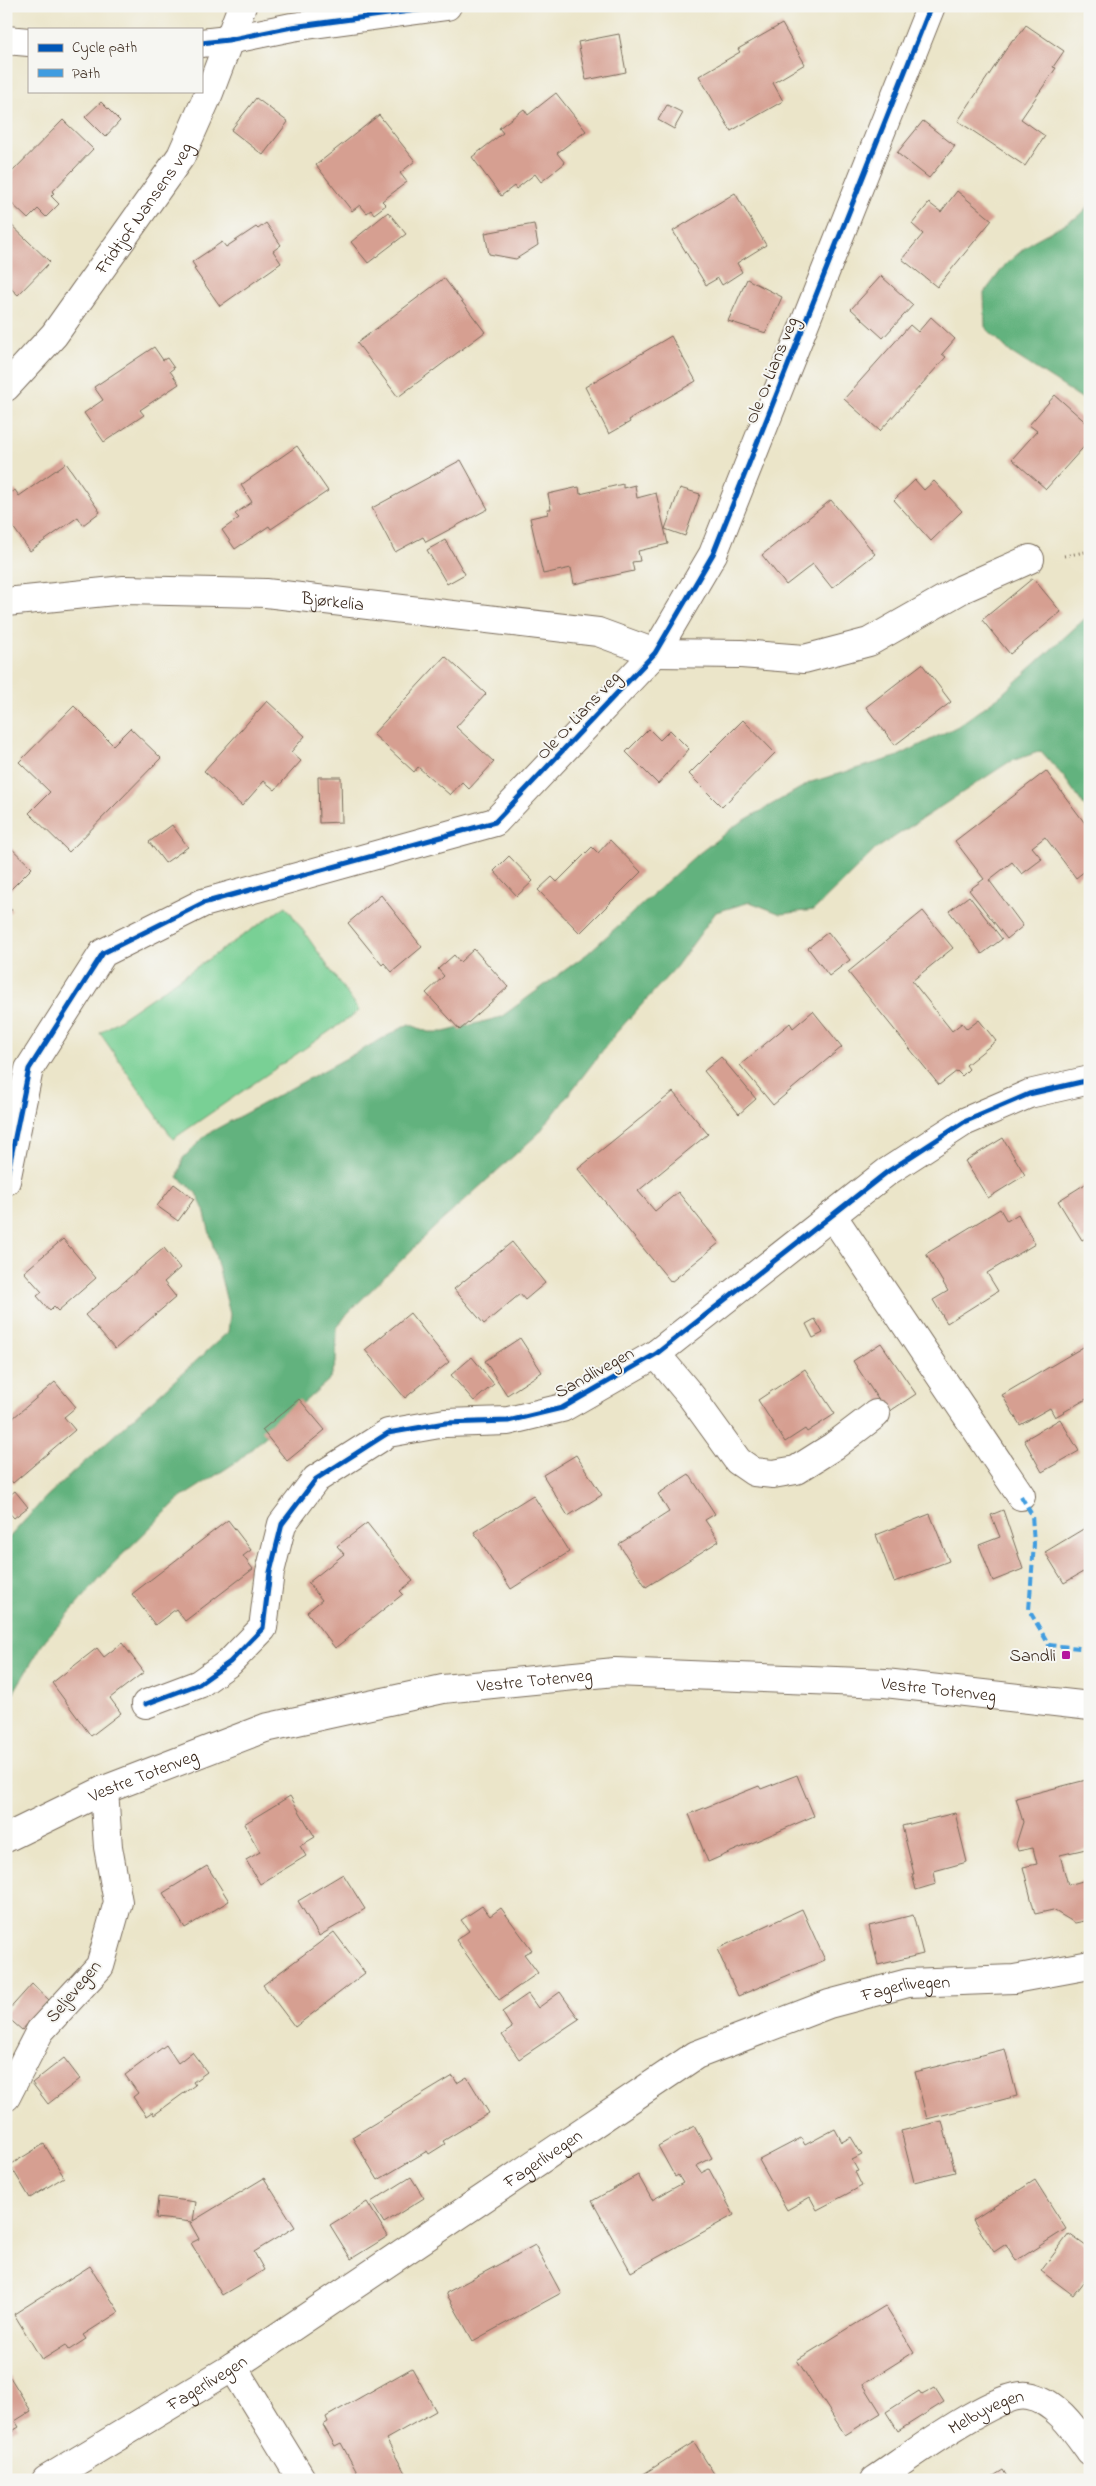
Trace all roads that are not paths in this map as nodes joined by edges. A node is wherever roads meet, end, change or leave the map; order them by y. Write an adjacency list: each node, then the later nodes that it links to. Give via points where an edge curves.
1 (242, 6): 5 (street, Fridtjof Nansens veg)
2 (447, 6): 5 (street, via 292,27)
3 (930, 6): 11 (street, Ole O. Lians veg, via 713,554)
4 (6, 40): 6 (street)
5 (228, 40): 7 (street); 8 (street, Fridtjof Nansens veg, via 181,156 54,335)
6 (28, 42)
7 (202, 43)
8 (6, 387)
9 (1030, 559): 11 (street, via 962,590 869,642 804,659)
10 (6, 602): 11 (street, Bjørkelia, via 124,590 266,593 598,632)
11 (655, 653): 13 (street, Ole O. Lians veg, via 496,822 202,903 103,953 29,1069)
12 (1090, 1080): 14 (street, Sandlivegen, via 1030,1094 964,1122 887,1172)
13 (6, 1180)
14 (832, 1215): 15 (street, Sandlivegen); 17 (street)
15 (656, 1354): 16 (street, Sandlivegen, via 738,1461 754,1472 773,1474 796,1470); 18 (street, Sandlivegen, via 562,1408 508,1421 445,1423 388,1433 316,1479 282,1524 270,1572 263,1628 230,1662 199,1684)
16 (876, 1414)
17 (1021, 1496)
18 (146, 1704)
19 (1090, 1706): 20 (street, Vestre Totenveg, via 885,1684 615,1672 443,1689 265,1728)
20 (104, 1790): 21 (street, Vestre Totenveg); 23 (street, Seljevegen, via 108,1848 118,1902 100,1966 40,2031)
21 (6, 1838)
22 (1090, 1965): 24 (street, Fagerlivegen, via 1014,1979 908,1983 829,2004 696,2054)
23 (6, 2097)
24 (233, 2367): 26 (street, Fagerlivegen); 27 (street)
25 (1090, 2451): 28 (street, Melbyvegen, via 1076,2431 1047,2405 1028,2396 1015,2395 984,2409)
26 (46, 2480)
27 (302, 2480)
28 (875, 2480)

